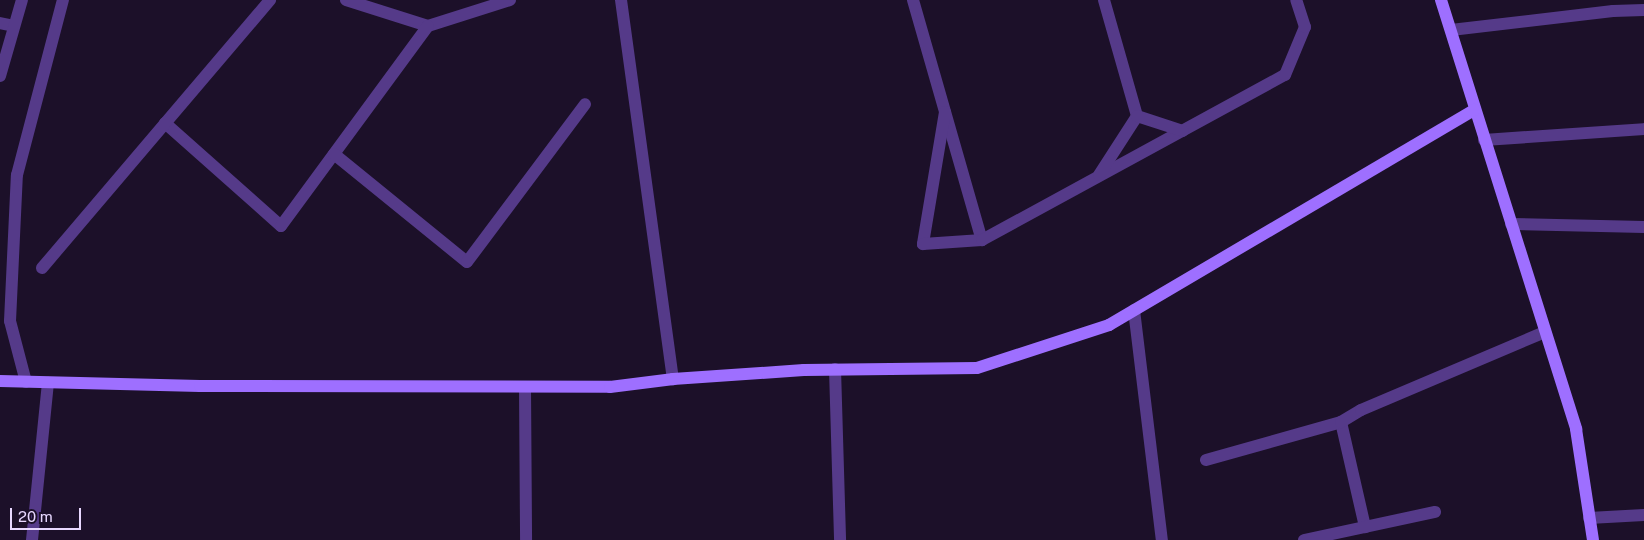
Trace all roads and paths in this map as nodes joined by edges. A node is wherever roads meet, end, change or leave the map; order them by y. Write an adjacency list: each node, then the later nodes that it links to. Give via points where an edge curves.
1 (22, 0): 13 (street)
2 (63, 0): 33 (street, via 17,175)
3 (270, 0): 21 (street)
4 (346, 0): 14 (street)
5 (510, 0): 14 (street)
6 (621, 0): 36 (street)
7 (913, 0): 19 (street)
8 (1104, 0): 20 (street)
9 (1296, 0): 23 (street, via 1305,27 1285,75)
10 (1441, 0): 15 (main road)
11 (1644, 10): 15 (street)
12 (0, 23): 13 (street)
13 (14, 26): 16 (street)
14 (428, 26): 25 (street)
15 (1451, 30): 18 (main road)
16 (0, 76)
17 (586, 104): 25 (street, via 467,262)
18 (1474, 110): 24 (main road); 31 (main road)
19 (945, 112): 29 (street); 29 (street, via 923,244)
20 (1137, 116): 23 (street); 26 (street)
21 (166, 123): 25 (street, via 281,226); 30 (street)
22 (1644, 129): 24 (street)
23 (1183, 131): 26 (street)
24 (1484, 140): 27 (main road)
25 (334, 154)
26 (1098, 177): 29 (street)
27 (1511, 224): 28 (street); 34 (main road)
28 (1644, 228)
29 (982, 240)
30 (42, 268)
31 (1134, 310): 35 (main road, via 1109,325 977,368); 50 (street)
32 (0, 311): 33 (street)
33 (10, 322): 38 (street)
34 (1545, 332): 41 (street, via 1361,410); 45 (main road, via 1576,429)
35 (835, 369): 36 (main road); 49 (street)
36 (673, 378): 40 (main road, via 610,387)
37 (0, 382): 38 (main road)
38 (26, 382): 39 (main road)
39 (48, 382): 40 (main road); 47 (street)
40 (525, 387): 48 (street)
41 (1341, 422): 42 (street); 46 (street)
42 (1206, 460)
43 (1435, 512): 46 (street)
44 (1644, 515): 45 (street)
45 (1589, 518): 52 (main road)
46 (1365, 527): 51 (street)
47 (32, 540)
48 (526, 540)
49 (840, 540)
50 (1162, 540)
51 (1304, 540)
52 (1593, 540)

